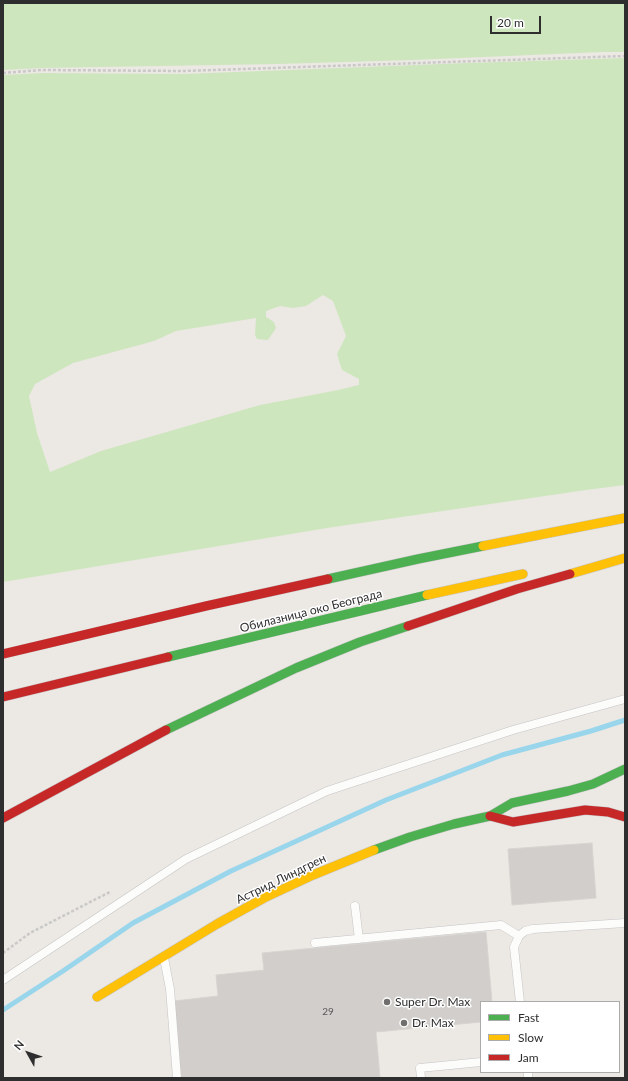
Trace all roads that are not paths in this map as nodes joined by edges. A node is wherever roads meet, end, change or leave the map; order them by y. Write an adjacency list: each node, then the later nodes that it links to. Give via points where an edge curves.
1 (625, 518): 6 (main road, via 418,558)
2 (625, 551): 3 (main road)
3 (594, 558)
4 (625, 558): 12 (main road, via 516,589 360,642 296,668 177,724)
5 (533, 571): 7 (main road, Обилазница око Београда)
6 (3, 654)
7 (3, 697)
8 (625, 700): 19 (lane, via 513,730 327,791 186,859)
9 (625, 769): 10 (main road, Астрид Линдгрен, via 579,788 512,803)
10 (490, 816): 11 (main road, Астрид Линдгрен, via 513,822 585,810); 18 (main road, Астрид Линдгрен, via 410,837 313,874 216,924)
11 (625, 817)
12 (3, 818)
13 (355, 906): 16 (lane)
14 (625, 923): 15 (lane, via 533,929 524,931)
15 (519, 936): 16 (lane, via 501,925); 21 (lane, via 514,947)
16 (359, 939): 17 (lane)
17 (315, 943)
18 (163, 956): 20 (main road, Астрид Линдгрен); 23 (lane, via 170,989)
19 (3, 980)
20 (97, 997)
21 (520, 1001)
22 (480, 1062): 24 (lane, via 420,1068)
23 (177, 1078)
24 (421, 1078)

